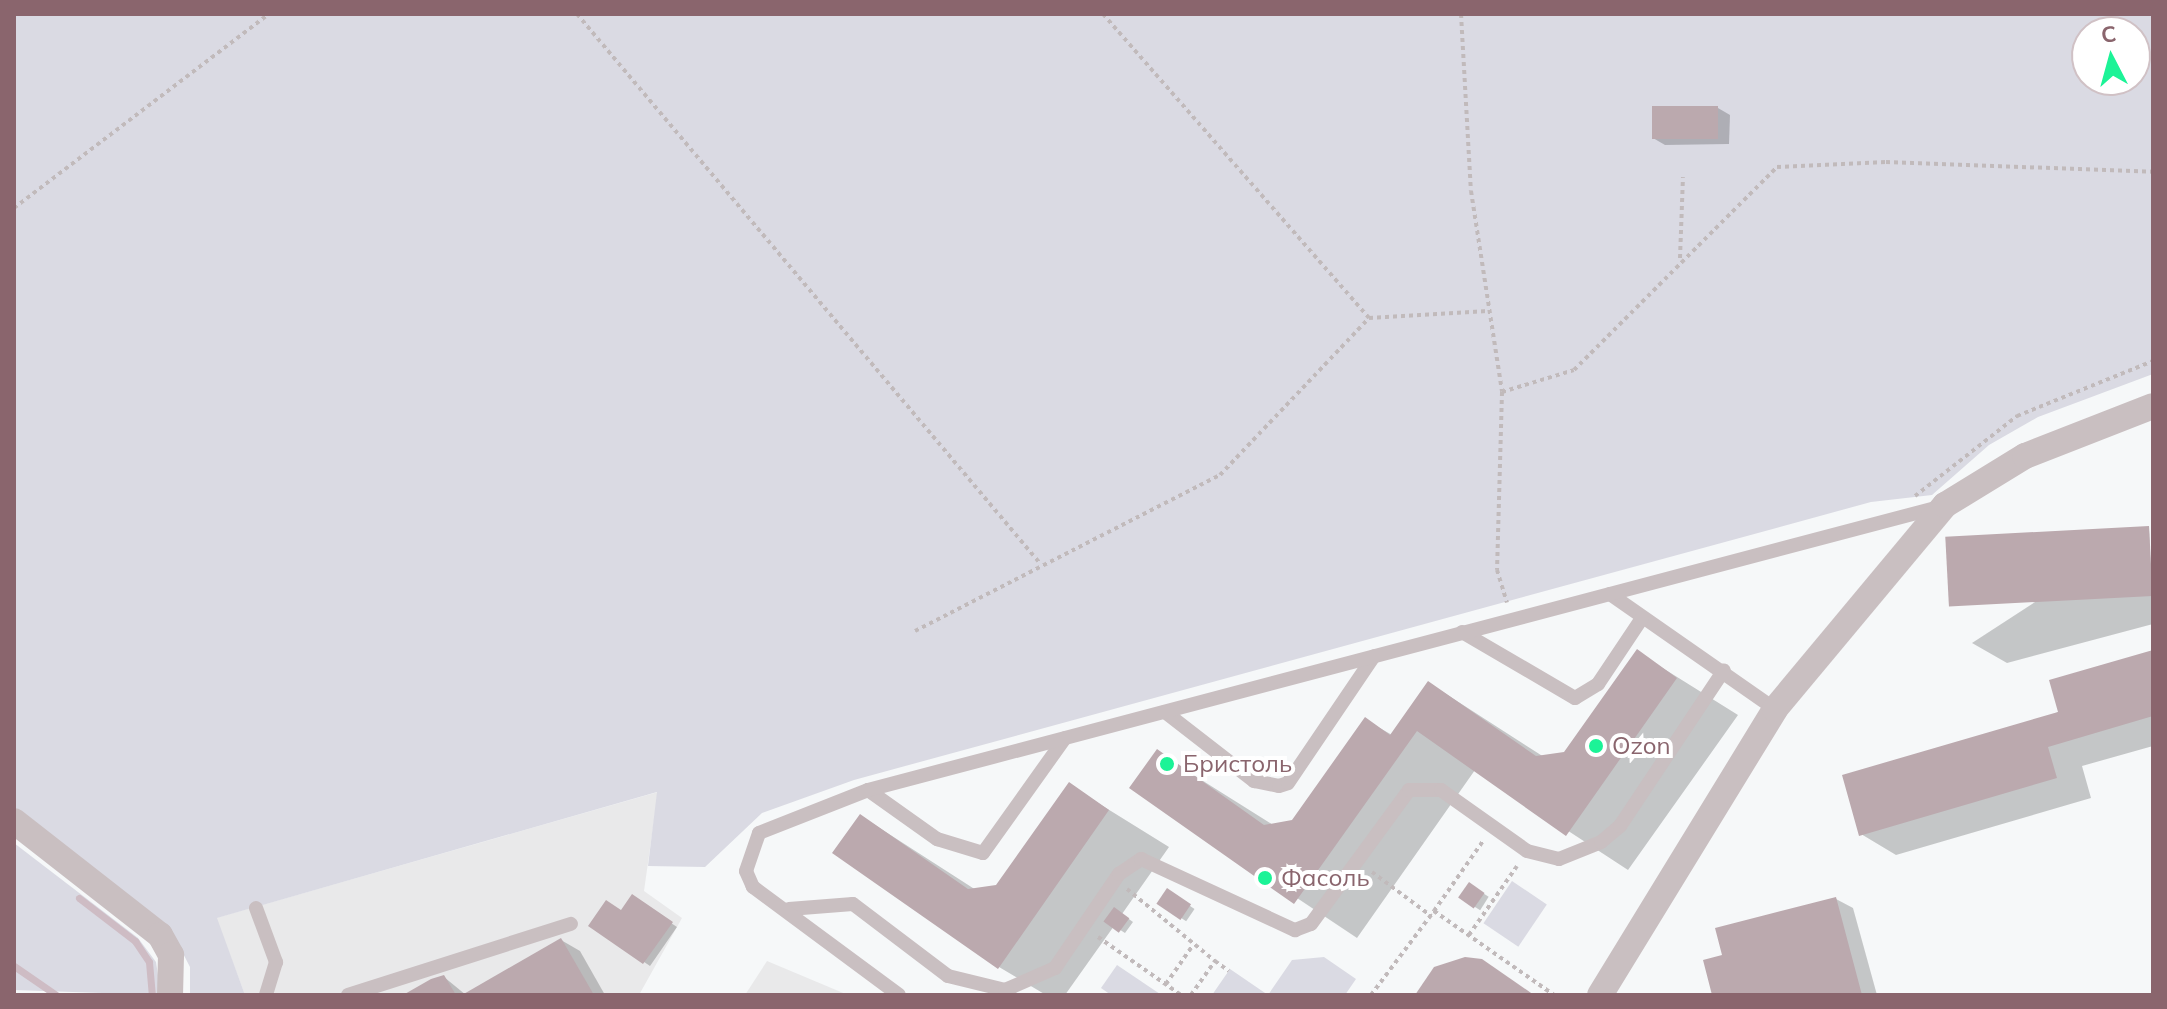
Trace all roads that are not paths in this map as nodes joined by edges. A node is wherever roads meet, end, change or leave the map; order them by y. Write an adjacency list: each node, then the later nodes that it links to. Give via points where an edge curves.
1 (2153, 406): 2 (street, via 2025,456)
2 (1945, 505): 3 (lane); 8 (street)
3 (1610, 594): 4 (lane); 5 (lane)
4 (1642, 618): 5 (lane, via 1598,684 1575,698); 7 (lane)
5 (1462, 632): 6 (lane)
6 (1374, 656): 9 (lane); 9 (lane, via 1288,783 1279,786 1254,781)
7 (1724, 670): 8 (lane); 14 (lane, via 1620,826 1559,859 1527,851 1441,790 1409,790 1311,924 1295,930 1159,862 1141,859 1114,881 1055,968 1005,990 948,976 853,904)
8 (1775, 709): 20 (street)
9 (1165, 712): 10 (lane)
10 (1065, 738): 11 (lane); 11 (lane, via 983,853 937,839)
11 (868, 790): 14 (lane, via 759,833 746,871 753,887)
12 (14, 821): 16 (street, via 160,935 171,955)
13 (256, 908): 17 (lane, via 276,962)
14 (789, 909): 19 (lane, via 804,931)
15 (571, 924): 18 (lane)
16 (170, 995)
17 (266, 995)
18 (348, 995)
19 (899, 995)
20 (1600, 995)

